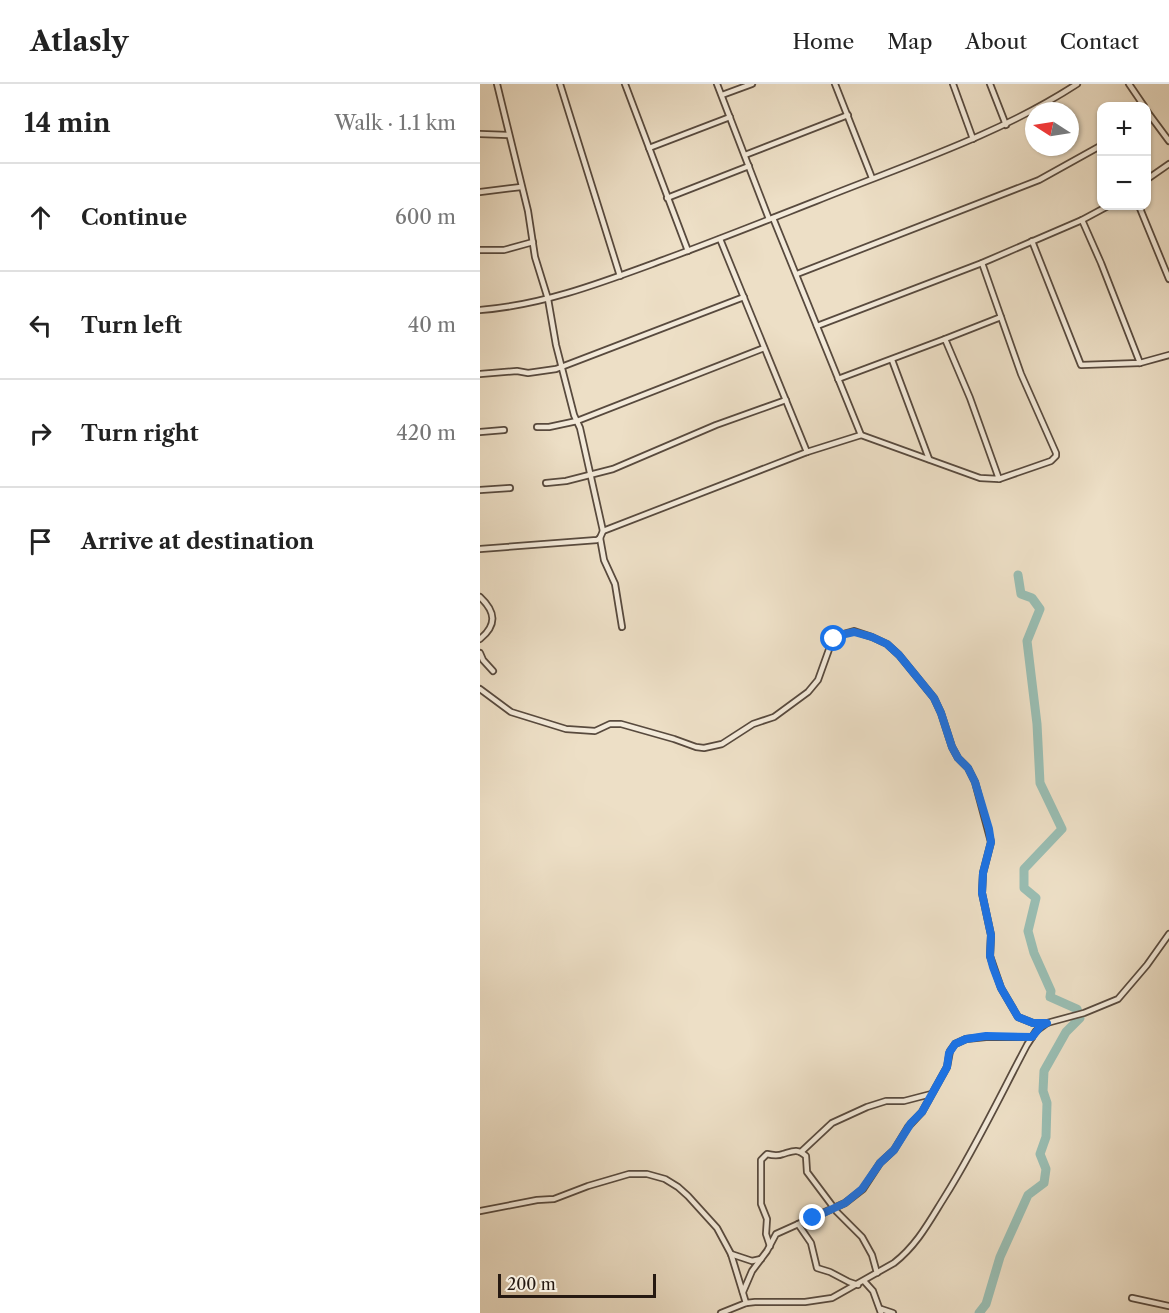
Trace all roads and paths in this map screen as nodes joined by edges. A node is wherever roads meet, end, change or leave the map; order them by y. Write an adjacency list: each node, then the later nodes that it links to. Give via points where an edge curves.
1 (497, 84): 19 (street)
2 (560, 84): 43 (street)
3 (624, 84): 23 (street)
4 (717, 84): 12 (street)
5 (752, 84): 12 (street)
6 (835, 84): 14 (street)
7 (953, 84): 20 (street)
8 (998, 84): 11 (street)
9 (1077, 84): 17 (street)
10 (1129, 84): 13 (street)
11 (991, 86): 17 (street)
12 (722, 95): 15 (street)
13 (1141, 102)
14 (848, 115): 24 (street); 28 (street)
15 (730, 117): 23 (street); 24 (street)
16 (1151, 117): 21 (street)
17 (1006, 125): 20 (street)
18 (480, 134): 19 (street)
19 (508, 135): 29 (street)
20 (973, 139): 28 (street)
21 (1169, 141)
22 (1097, 147): 42 (street, via 1039,180)
23 (649, 148): 31 (street)
24 (745, 155): 26 (street)
25 (1169, 164): 27 (street)
26 (749, 166): 31 (street); 34 (street)
27 (1151, 177)
28 (872, 178): 34 (street)
29 (522, 187): 30 (street); 38 (street)
30 (480, 192)
31 (667, 198): 40 (street)
32 (1101, 210): 35 (street)
33 (1141, 210): 44 (street)
34 (771, 219): 36 (street); 42 (street)
35 (1082, 220): 37 (street); 54 (street)
36 (720, 239): 40 (street); 45 (street)
37 (1032, 241): 41 (street); 54 (street, via 1081,365)
38 (532, 242): 39 (street, via 504,250); 46 (street)
39 (480, 250)
40 (688, 250): 43 (street)
41 (982, 263): 48 (street); 49 (street)
42 (797, 274): 49 (street)
43 (620, 276): 46 (street)
44 (1169, 279)
45 (744, 297): 51 (street); 55 (street)
46 (548, 300): 47 (street); 55 (street)
47 (480, 310)
48 (1001, 316): 50 (street); 67 (street, via 1056,456)
49 (817, 326): 57 (street)
50 (945, 339): 53 (street); 67 (street)
51 (764, 348): 58 (street); 59 (street)
52 (1169, 355): 54 (street)
53 (892, 360): 57 (street); 65 (street)
54 (1140, 363)
55 (562, 367): 56 (street, via 528,374 513,370); 59 (street)
56 (480, 374)
57 (838, 379): 63 (street)
58 (786, 400): 64 (street); 66 (street)
59 (577, 421): 60 (street); 66 (street)
60 (537, 427)
61 (504, 430): 62 (street)
62 (480, 432)
63 (861, 435): 64 (street); 65 (street)
64 (807, 452): 71 (street)
65 (929, 459): 67 (street, via 980,478)
66 (589, 475): 68 (street); 71 (street)
67 (999, 479)
68 (546, 483)
69 (510, 489): 70 (street)
70 (480, 490)
71 (603, 531): 72 (street)
72 (600, 538): 73 (street); 75 (street, via 604,560 615,584)
73 (480, 549)
74 (480, 597): 76 (street, via 493,619)
75 (622, 627)
76 (480, 639)
77 (480, 653): 78 (street)
78 (493, 670)
79 (480, 689): 81 (street, via 511,712 566,729 595,731 621,724 704,748 722,744 753,724 774,717 808,692 818,680 836,636 854,632 887,644 934,698 952,747 975,782 991,842 982,893 991,935 990,956 1001,988 1018,1017)
80 (1169, 934): 81 (street, via 1123,995 1084,1013)
81 (1047, 1023): 82 (street)
82 (1032, 1037): 83 (street, via 986,1036 958,1042); 91 (street, via 971,1154 917,1242)
83 (931, 1094): 84 (street, via 867,1107 832,1123); 85 (street, via 922,1112 862,1189)
84 (801, 1152): 85 (street, via 807,1158 807,1172); 88 (street, via 767,1154 761,1160 761,1204)
85 (834, 1208): 87 (street); 91 (street, via 862,1237)
86 (480, 1211): 89 (street, via 554,1199 613,1178 648,1174 671,1182 693,1201 717,1228)
87 (798, 1224): 88 (street, via 776,1234); 93 (street, via 811,1244 817,1268)
88 (770, 1246): 90 (street)
89 (731, 1254): 90 (street, via 752,1261); 94 (street)
90 (761, 1259): 94 (street)
91 (877, 1273): 92 (street)
92 (864, 1281): 93 (street); 98 (street)
93 (858, 1285): 96 (street, via 825,1300)
94 (743, 1292): 96 (street)
95 (1132, 1298): 97 (street)
96 (746, 1303): 99 (street)
97 (1169, 1306)
98 (881, 1311): 100 (street)
99 (721, 1313)
100 (893, 1313)

